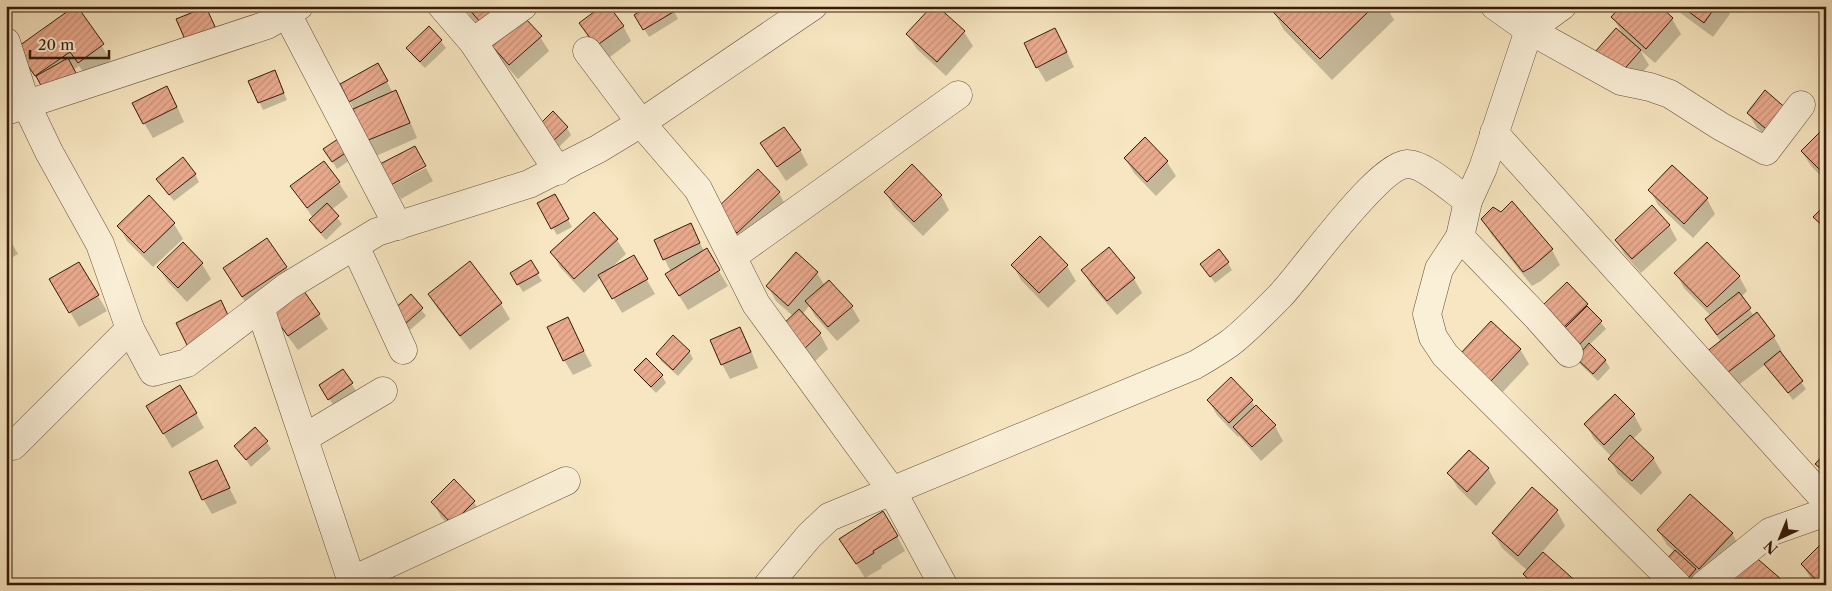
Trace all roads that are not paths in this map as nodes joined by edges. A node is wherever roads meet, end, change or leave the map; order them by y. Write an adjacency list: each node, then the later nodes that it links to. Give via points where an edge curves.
1 (442, 6): 9 (street)
2 (523, 6): 9 (street)
3 (813, 6): 14 (street)
4 (1495, 6): 7 (street)
5 (1562, 6): 7 (street)
6 (293, 10): 13 (street, via 267,25); 18 (street)
7 (1529, 30): 12 (street, via 1621,81 1670,94 1766,151); 15 (street)
8 (6, 42): 13 (street)
9 (473, 42): 16 (street)
10 (587, 51): 14 (street)
11 (958, 95): 21 (street)
12 (1801, 105)
13 (16, 108): 23 (street, via 49,152 100,244)
14 (641, 123): 16 (street); 21 (street, via 698,189)
15 (1494, 134): 17 (street); 31 (street)
16 (558, 171): 18 (street, via 530,184)
17 (1468, 201): 19 (street); 30 (street, via 1424,169 1408,163 1394,167 1377,181 1281,294 1231,342 1195,365)
18 (398, 226): 20 (street, via 377,232)
19 (1460, 237): 25 (street); 36 (street, via 1439,269 1428,314 1433,337 1445,355)
20 (355, 246): 22 (street, via 288,286); 24 (street)
21 (733, 256): 30 (street, via 756,304)
22 (260, 308): 23 (street, via 187,363 153,372); 27 (street)
23 (130, 329): 28 (street, via 13,446)
24 (403, 350)
25 (1569, 353)
26 (383, 391): 27 (street)
27 (304, 438): 33 (street)
28 (6, 447)
29 (566, 481): 33 (street)
30 (892, 492): 34 (street, via 829,517); 35 (street)
31 (1826, 501)
32 (1826, 512): 37 (street, via 1770,532)
33 (352, 583)
34 (768, 585)
35 (943, 585)
36 (1677, 585)
37 (1704, 585)

